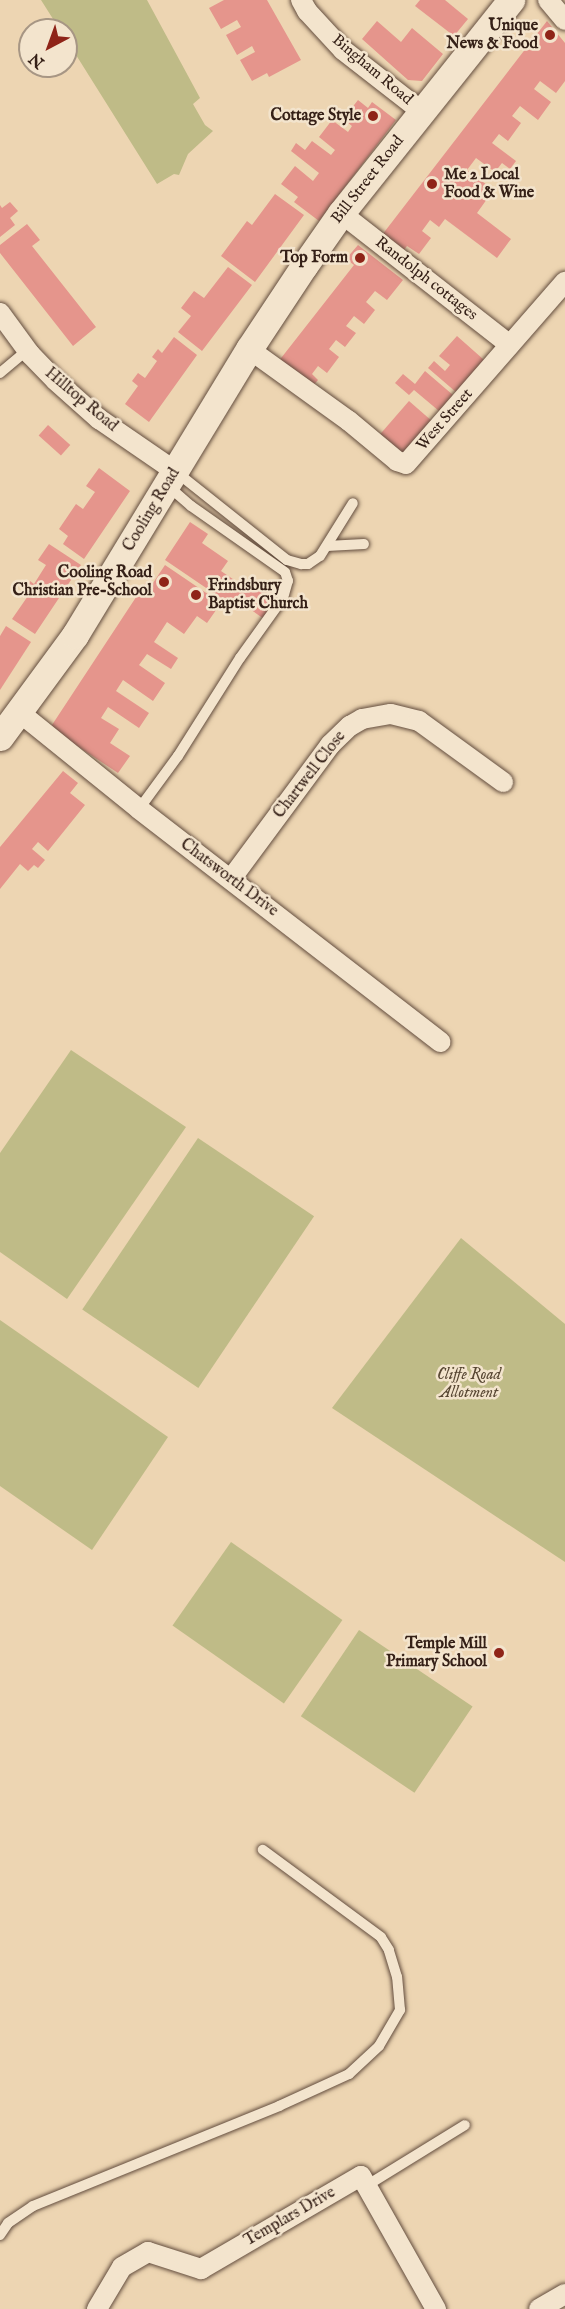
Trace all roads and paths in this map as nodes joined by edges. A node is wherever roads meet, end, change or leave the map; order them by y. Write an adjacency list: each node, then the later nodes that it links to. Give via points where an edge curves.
1 (301, 0): 5 (street, Bingham Road, via 343,50)
2 (511, 0): 5 (main road, Bill Street Road)
3 (548, 0): 4 (street)
4 (565, 20)
5 (421, 111): 6 (main road, Bill Street Road)
6 (341, 213): 9 (street, Randolph cottages); 11 (main road, Bill Street Road)
7 (565, 282): 9 (street, West Street)
8 (0, 314): 10 (street, Hilltop Road)
9 (510, 345): 11 (street, West Street, via 404,464)
10 (27, 350): 12 (lane); 13 (street, Hilltop Road, via 55,380)
11 (243, 359): 13 (main road, Cooling Road)
12 (0, 374)
13 (171, 478): 16 (lane, via 287,560 308,564); 17 (main road, Cooling Road, via 75,635); 20 (lane, via 191,506 285,572 288,580 283,598)
14 (353, 503): 16 (lane)
15 (364, 544): 16 (lane)
16 (327, 546)
17 (19, 711): 18 (main road, Cooling Road); 20 (street, Chatsworth Drive)
18 (0, 736)
19 (503, 782): 21 (street, Chartwell Close, via 419,721 390,714 362,719 335,740)
20 (139, 809): 21 (street, Chatsworth Drive)
21 (231, 879): 22 (street, Chatsworth Drive)
22 (441, 1042)
23 (263, 1850): 26 (lane, via 381,1937 389,1950 397,1977 399,2010 378,2046 349,2074 33,2206 8,2223)
24 (465, 2125): 25 (lane)
25 (366, 2186): 28 (street, Templars Drive, via 361,2176 201,2269 147,2252 122,2267); 29 (street)
26 (0, 2235)
27 (565, 2294): 30 (street)
28 (98, 2309)
29 (436, 2309)
30 (539, 2309)

